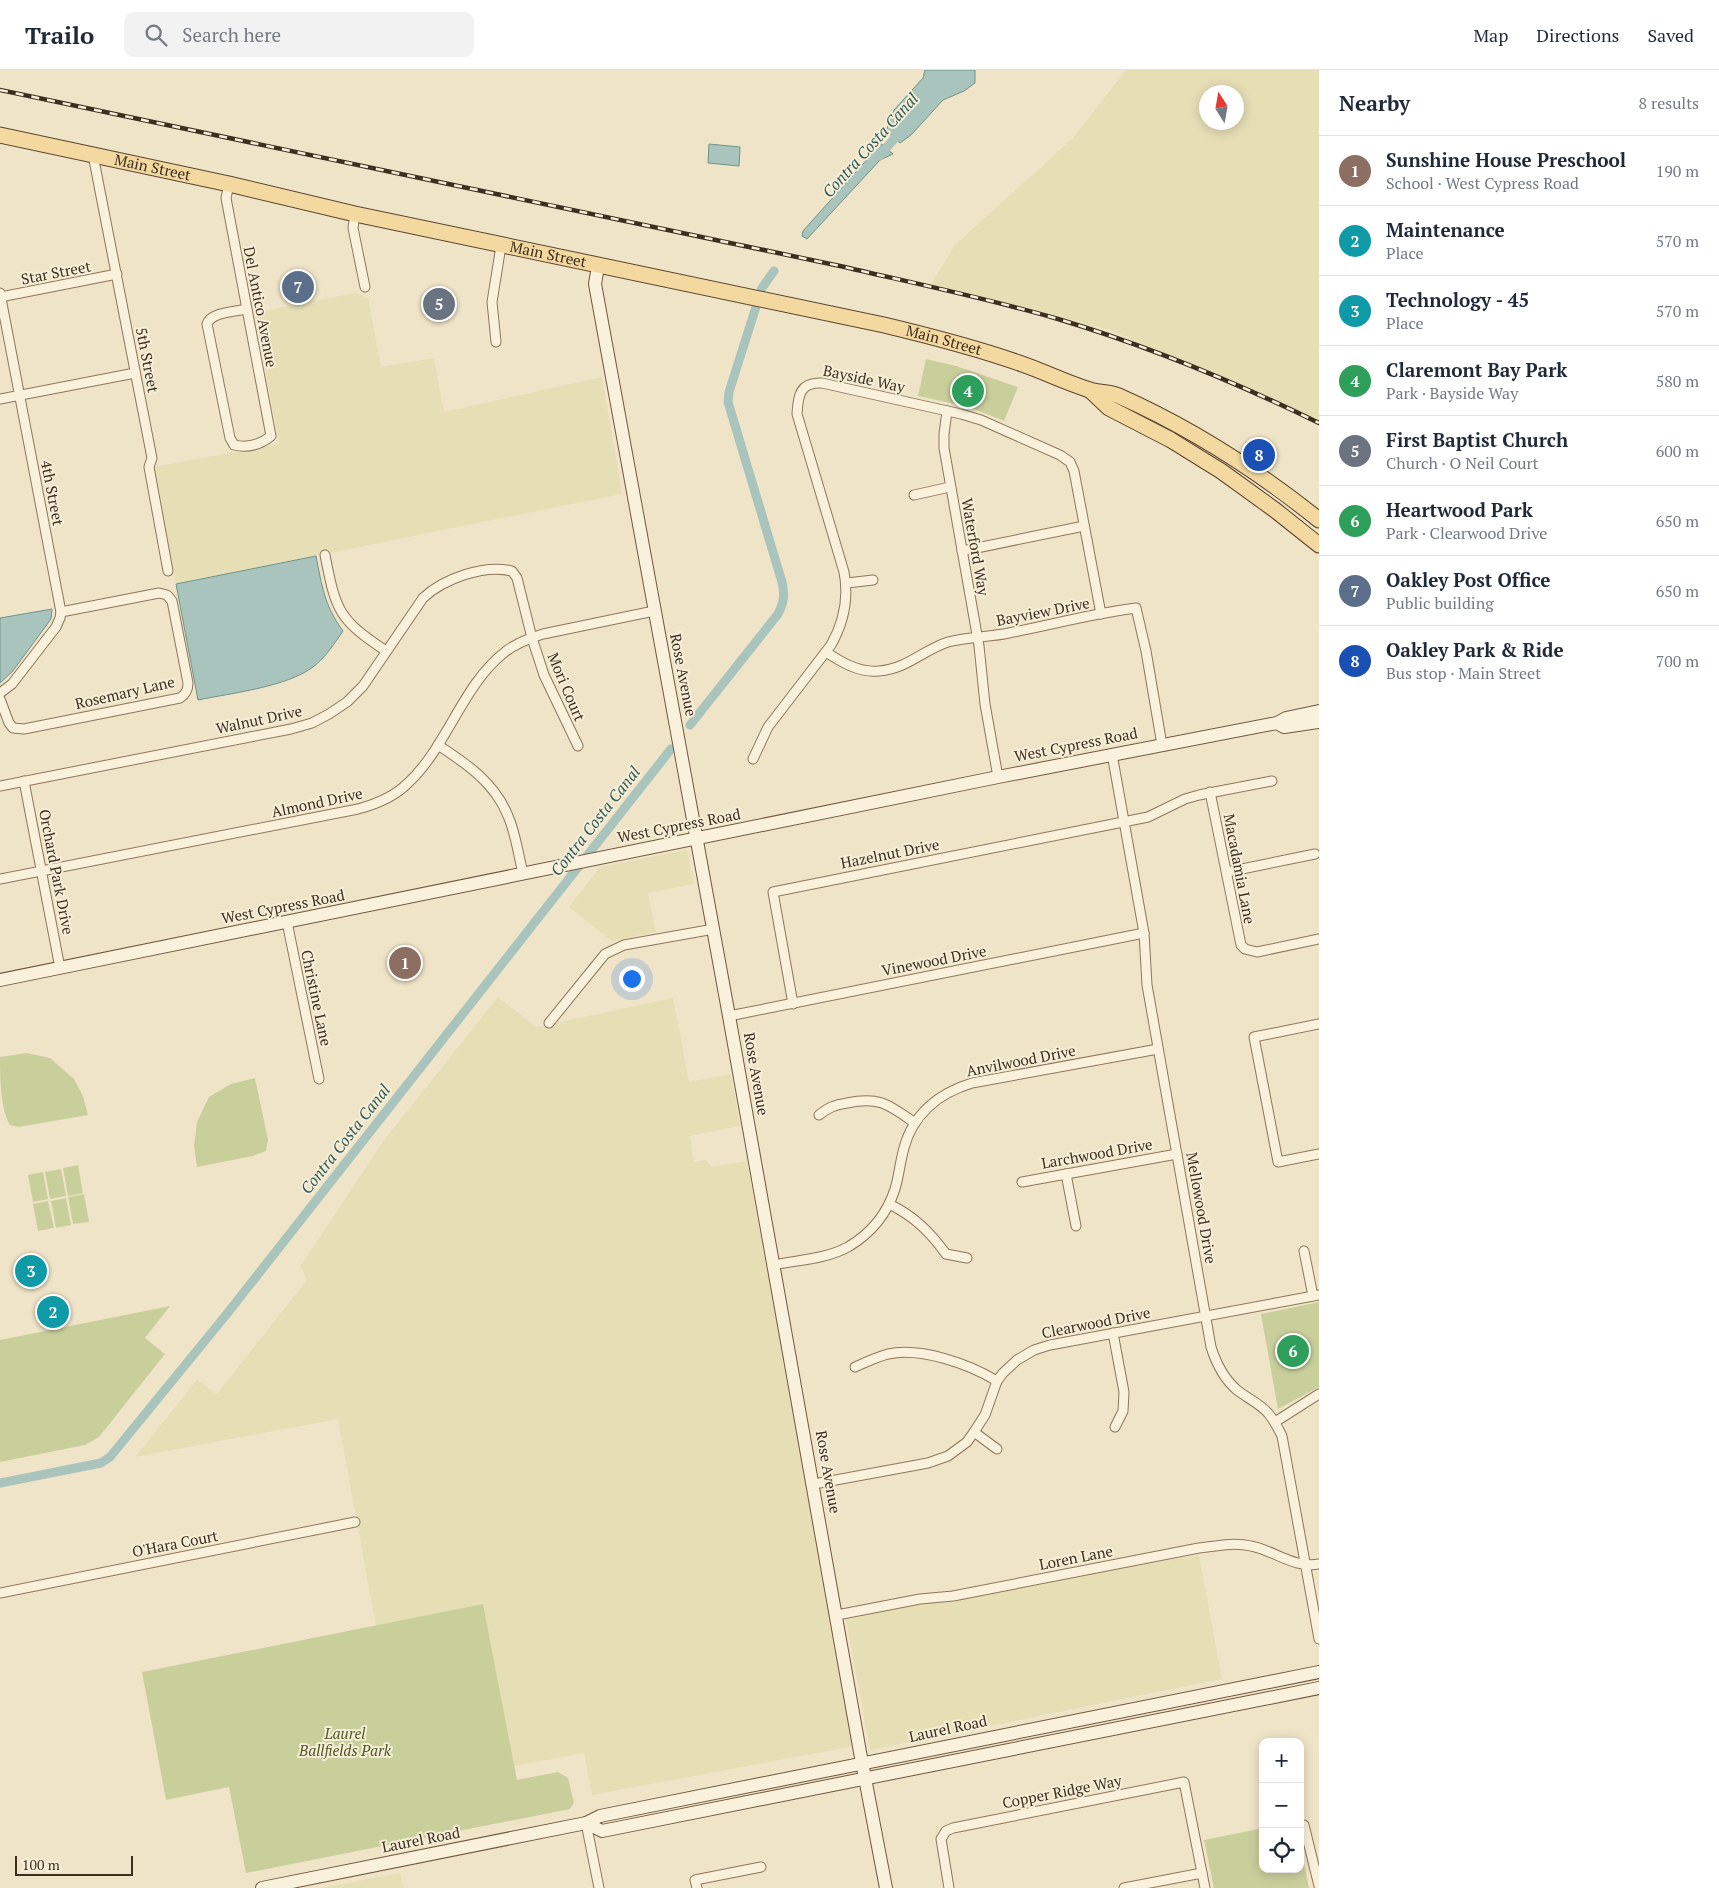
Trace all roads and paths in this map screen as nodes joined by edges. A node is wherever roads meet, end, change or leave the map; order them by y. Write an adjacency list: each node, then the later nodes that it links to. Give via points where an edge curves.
1 (0, 135): 2 (main road, Main Street)
2 (93, 155): 3 (main road, Main Street); 7 (street, 5th Street)
3 (229, 184): 4 (main road, Main Street); 10 (street, Del Antico Avenue, via 226,198)
4 (355, 214): 5 (main road, Main Street); 8 (street, via 353,228)
5 (501, 246): 6 (main road, Main Street); 11 (street, via 492,302)
6 (598, 266): 13 (main road, Main Street, via 884,325 964,345); 27 (street, Rose Avenue, via 594,284)
7 (116, 274): 9 (street, Star Street); 12 (street, 5th Street)
8 (365, 287)
9 (0, 296): 14 (street, 4th Street)
10 (246, 309): 10 (street, Del Antico Avenue, via 271,436 264,442 245,448 234,445 230,438 207,324 213,316)
11 (496, 342)
12 (135, 373): 14 (street); 24 (street, 5th Street, via 152,458 149,467)
13 (1091, 391): 19 (main road, Main Street, via 1117,395 1186,430 1255,472); 21 (main road, Main Street, via 1109,408 1171,440 1221,471)
14 (20, 395): 15 (street); 28 (street, 4th Street)
15 (0, 399)
16 (947, 411): 17 (street, Waterford Way, via 944,448); 20 (street, Bayside Way, via 981,420 1070,462); 26 (street, Bayside Way, via 822,383 812,382 801,391 797,414)
17 (950, 487): 18 (street); 22 (street, Waterford Way)
18 (914, 495)
19 (1319, 520)
20 (1084, 526): 22 (street); 29 (street, Bayside Way)
21 (1319, 545)
22 (962, 551): 31 (street, Waterford Way)
23 (325, 555): 32 (street, via 336,602 343,616 353,628)
24 (168, 571)
25 (873, 580): 26 (street)
26 (846, 584): 33 (street, Bayside Way, via 839,631)
27 (654, 611): 30 (street, Almond Drive); 50 (street, Rose Avenue)
28 (61, 612): 34 (street, via 56,627 12,684); 35 (street, Rosemary Lane, via 159,593 166,595 172,601 188,689 180,698 24,729 14,728 9,723)
29 (1101, 614): 31 (street, Bayview Drive); 39 (street, Bayview Drive, via 1138,609)
30 (532, 638): 32 (street, Walnut Drive, via 517,578 512,571 494,569 457,577 433,589 423,598); 40 (street, Almond Drive, via 507,650 484,672); 41 (street, Mori Court, via 550,691)
31 (978, 638): 33 (street, Bayview Drive, via 950,642 932,648 906,664 877,671 847,664); 44 (street, Waterford Way)
32 (386, 651): 45 (street, Walnut Drive, via 363,686 347,702 312,723)
33 (826, 652): 43 (street, Bayside Way, via 768,727)
34 (0, 694)
35 (0, 699)
36 (1319, 711): 38 (street, West Cypress Road)
37 (1319, 722): 38 (street, West Cypress Road, via 1284,727)
38 (1277, 723): 39 (street, West Cypress Road)
39 (1162, 745): 42 (street, West Cypress Road)
40 (438, 746): 52 (street, Almond Drive, via 408,784 376,804); 54 (street, via 478,773 501,802 513,830)
41 (578, 746)
42 (1112, 754): 44 (street, West Cypress Road); 49 (street, Mellowood Drive)
43 (753, 758)
44 (998, 777): 50 (street, West Cypress Road)
45 (24, 781): 47 (street, Walnut Drive); 52 (street, Orchard Park Drive)
46 (1272, 781): 48 (street)
47 (0, 786)
48 (1210, 792): 49 (street, via 1185,799 1148,817); 53 (street, Macadamia Lane)
49 (1124, 822): 58 (street, Mellowood Drive); 62 (street, Hazelnut Drive, via 774,892)
50 (696, 839): 54 (street, West Cypress Road); 57 (street, Rose Avenue)
51 (1315, 854): 53 (street)
52 (42, 871): 55 (street, Almond Drive); 60 (street, Orchard Park Drive)
53 (1227, 872): 59 (street, Macadamia Lane, via 1239,938 1246,949 1257,952)
54 (523, 873): 56 (street, West Cypress Road)
55 (0, 879)
56 (287, 922): 60 (street, West Cypress Road); 67 (street, Christine Lane)
57 (714, 929): 63 (street, Rose Avenue); 64 (street, via 624,945 605,954)
58 (1144, 933): 62 (street, Vinewood Drive); 66 (street, Mellowood Drive, via 1147,985)
59 (1319, 939)
60 (60, 968): 61 (street, West Cypress Road)
61 (0, 980)
62 (793, 1004): 63 (street, Vinewood Drive)
63 (730, 1016): 78 (street, Rose Avenue)
64 (549, 1023)
65 (1319, 1024): 71 (street, via 1254,1037 1278,1162)
66 (1158, 1049): 69 (street, Anvilwood Drive, via 972,1083 943,1095 926,1108); 70 (street, Mellowood Drive)
67 (319, 1079)
68 (820, 1115): 69 (street, via 829,1106 865,1099 885,1104)
69 (915, 1123): 74 (street, Anvilwood Drive, via 904,1147)
70 (1177, 1154): 72 (street, Larchwood Drive); 80 (street, Mellowood Drive)
71 (1319, 1154)
72 (1066, 1174): 73 (street, Larchwood Drive); 75 (street)
73 (1022, 1182)
74 (889, 1204): 77 (street, via 919,1223 946,1254); 78 (street, Anvilwood Drive, via 868,1233 847,1248)
75 (1076, 1226)
76 (1304, 1251): 79 (street)
77 (967, 1258)
78 (774, 1265): 89 (street, Rose Avenue)
79 (1316, 1296): 80 (street, Clearwood Drive)
80 (1206, 1316): 81 (street, Clearwood Drive); 85 (street, Mellowood Drive, via 1216,1362 1224,1376 1236,1389 1261,1406)
81 (1113, 1333): 83 (street, Clearwood Drive, via 1034,1350 1017,1360); 86 (street, via 1124,1392 1123,1411)
82 (855, 1367): 83 (street, via 888,1354 906,1352 970,1366)
83 (997, 1381): 87 (street, Clearwood Drive, via 985,1416)
84 (1319, 1394): 85 (street)
85 (1275, 1422): 91 (street, Mellowood Drive, via 1285,1446)
86 (1114, 1427)
87 (974, 1432): 88 (street); 89 (street, Clearwood Drive, via 948,1456 928,1463)
88 (997, 1449)
89 (814, 1484): 94 (street, Rose Avenue)
90 (355, 1522): 93 (street, O'Hara Court)
91 (1306, 1564): 92 (street, Loren Lane); 94 (street, Loren Lane, via 1252,1546 1232,1544); 95 (street, Mellowood Drive)
92 (1319, 1564)
93 (0, 1594)
94 (836, 1615): 100 (street, Rose Avenue)
95 (1319, 1639)
96 (1319, 1672): 98 (street, Laurel Road)
97 (1319, 1688): 99 (street, Laurel Road)
98 (1190, 1696): 99 (street, via 1190,1708 1174,1711); 100 (street, Laurel Road)
99 (1160, 1719): 101 (street, Laurel Road)
100 (862, 1763): 101 (street, Rose Avenue); 102 (street, Laurel Road, via 600,1816)
101 (865, 1778): 102 (street, Laurel Road, via 602,1831); 110 (street, Rose Avenue)
102 (586, 1823): 108 (street, Laurel Road); 109 (street)
103 (1304, 1826): 107 (street)
104 (760, 1867): 106 (street)
105 (1202, 1872): 111 (street, Copper Ridge Way, via 1184,1782 946,1831 941,1840); 112 (street); 113 (street)
106 (696, 1884)
107 (1319, 1886)
108 (262, 1888)
109 (599, 1888)
110 (886, 1888)
111 (949, 1888)
112 (1124, 1888)
113 (1206, 1888)

